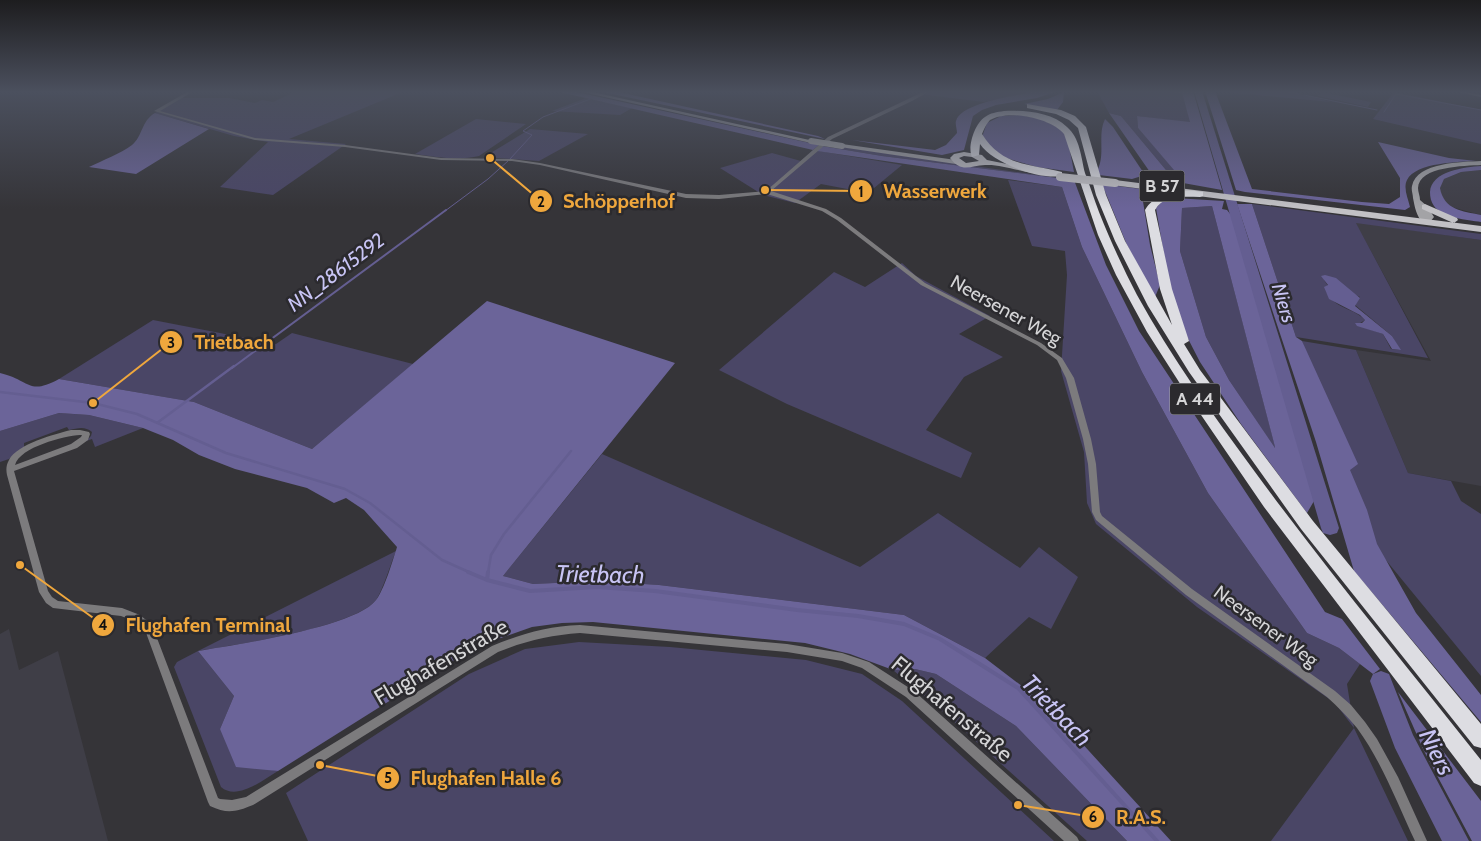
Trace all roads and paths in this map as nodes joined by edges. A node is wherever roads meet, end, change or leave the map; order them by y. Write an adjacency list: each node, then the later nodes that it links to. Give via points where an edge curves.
1 (224, 130): 16 (street, via 255,139 345,146 441,159 512,160 686,196 719,197)
2 (765, 130): 12 (main road, bridge, via 842,146)
3 (847, 130): 16 (street, via 830,138)
4 (973, 130): 10 (highway)
5 (981, 130): 8 (highway)
6 (1067, 130): 9 (highway)
7 (1076, 130): 9 (highway)
8 (979, 136): 11 (highway); 15 (highway, via 985,148 1000,158)
9 (1079, 136): 23 (highway, A 44, via 1120,241 1154,306); 26 (highway, A 44, via 1086,192 1108,247 1185,384 1320,571)
10 (964, 154): 11 (main road); 12 (main road)
11 (976, 155): 14 (main road, via 982,158)
12 (955, 159): 14 (main road, B 57, via 966,165)
13 (1481, 163): 18 (main road, via 1428,171 1416,183 1415,193)
14 (981, 164): 15 (main road, B 57)
15 (1060, 175): 17 (main road, B 57, bridge)
16 (767, 192): 28 (street, Neersener Weg, via 828,212 923,284 1056,356 1070,378 1087,439 1098,518 1189,592 1331,694 1353,714 1375,745)
17 (1206, 193): 19 (main road, B 57); 23 (highway, via 1164,197 1153,204 1150,212 1172,313)
18 (1420, 205): 19 (main road, via 1408,212); 21 (main road, via 1430,217); 22 (main road)
19 (1378, 215): 20 (main road, B 57)
20 (1401, 218): 21 (main road, B 57); 22 (main road, B 57, via 1428,225)
21 (1426, 221): 22 (main road, B 57)
22 (1479, 229)
23 (1195, 372): 25 (highway, A 44, via 1307,525)
24 (10, 469): 24 (street, via 14,458 28,448 76,431 86,434 74,446); 27 (street, Flughafenstraße, via 38,576 47,598 60,606 129,614 149,628 214,802 223,807 249,801 495,649 526,636 580,628 787,648 842,657 865,665 910,694)
25 (1481, 738)
26 (1481, 776)
27 (1073, 841)
28 (1421, 841)

